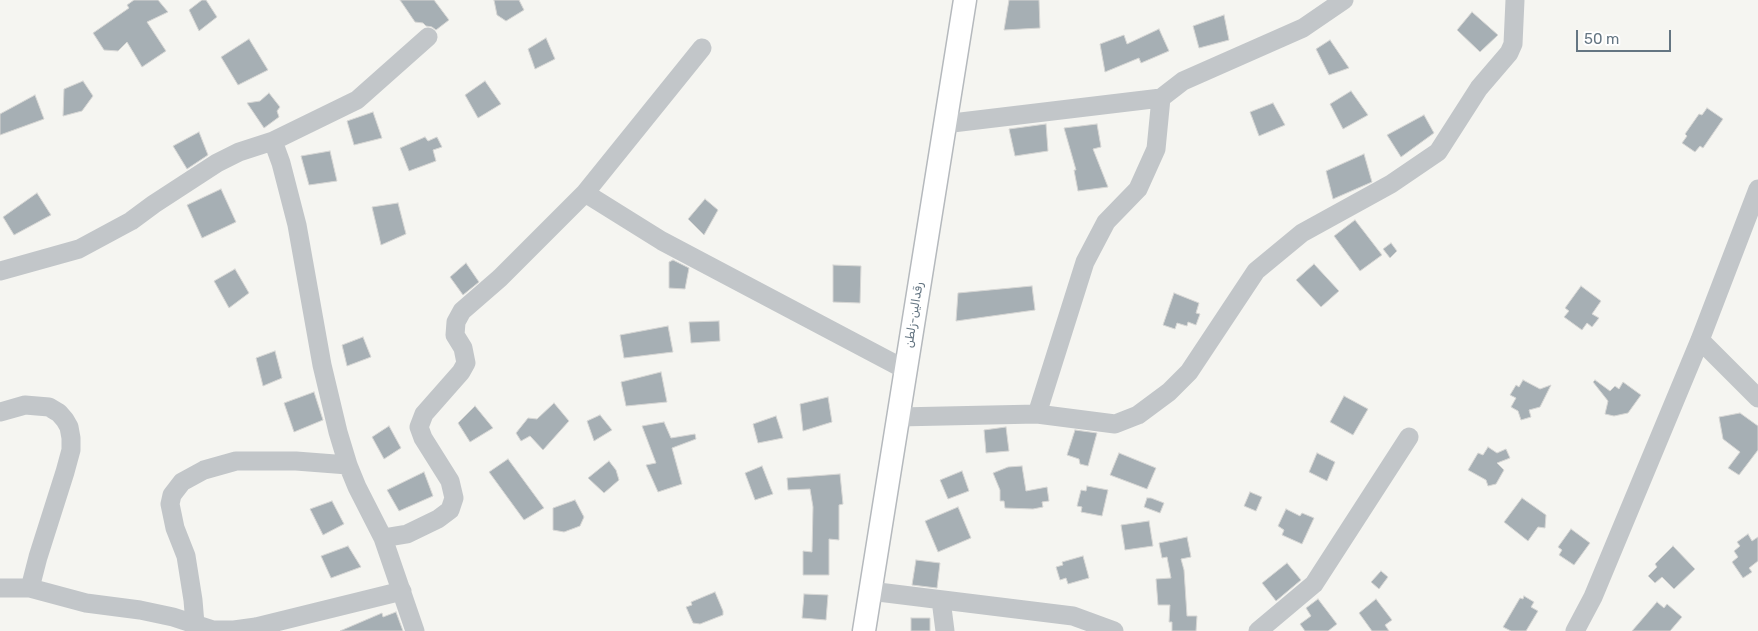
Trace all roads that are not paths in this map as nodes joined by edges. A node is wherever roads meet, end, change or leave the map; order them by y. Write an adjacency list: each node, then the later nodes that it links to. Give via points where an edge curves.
1 (965, 0): 7 (main road, رقدالين-زلطن)
2 (1344, 0): 6 (street, via 1303,28 1183,82)
3 (1514, 0): 16 (street, via 1513,44 1509,53 1479,88 1438,152 1391,184 1302,234 1256,271 1189,372 1169,392 1138,415 1115,424)
4 (428, 37): 8 (street, via 357,100)
5 (702, 48): 10 (street)
6 (1161, 98): 7 (street); 16 (street, via 1156,149 1138,189 1106,222 1084,262)
7 (944, 124): 13 (main road, رقدالين-زلطن)
8 (273, 141): 11 (street, via 238,152 131,221 79,249); 19 (street, via 297,225 322,365)
9 (1758, 189): 12 (street)
10 (585, 193): 13 (street, via 662,241); 20 (street, via 462,311 456,322 455,335 463,348 466,363 424,414 419,427 450,481 454,498 450,510 406,534)
11 (0, 271)
12 (1700, 340): 14 (street); 32 (street, via 1593,597)
13 (906, 370): 17 (main road, رقدالين-زلطن)
14 (1758, 398)
15 (0, 412): 22 (street, via 25,405 49,407 65,420 71,438 65,472)
16 (1037, 414): 17 (street)
17 (898, 417): 23 (main road, رقدالين-زلطن)
18 (1409, 437): 31 (street, via 1314,584)
19 (348, 465): 20 (street); 26 (street, via 236,461 204,470 182,482 172,495 170,504 186,556)
20 (384, 538): 24 (street)
21 (0, 588): 22 (street)
22 (30, 588): 26 (street, via 86,603 140,610)
23 (870, 590): 25 (street); 28 (main road, رقدالين-زلطن)
24 (402, 591): 26 (street, via 256,627 213,630); 27 (street)
25 (941, 600): 29 (street); 30 (street, via 1073,616)
26 (195, 624)
27 (415, 631)
28 (864, 631)
29 (945, 631)
30 (1114, 631)
31 (1258, 631)
32 (1575, 631)

